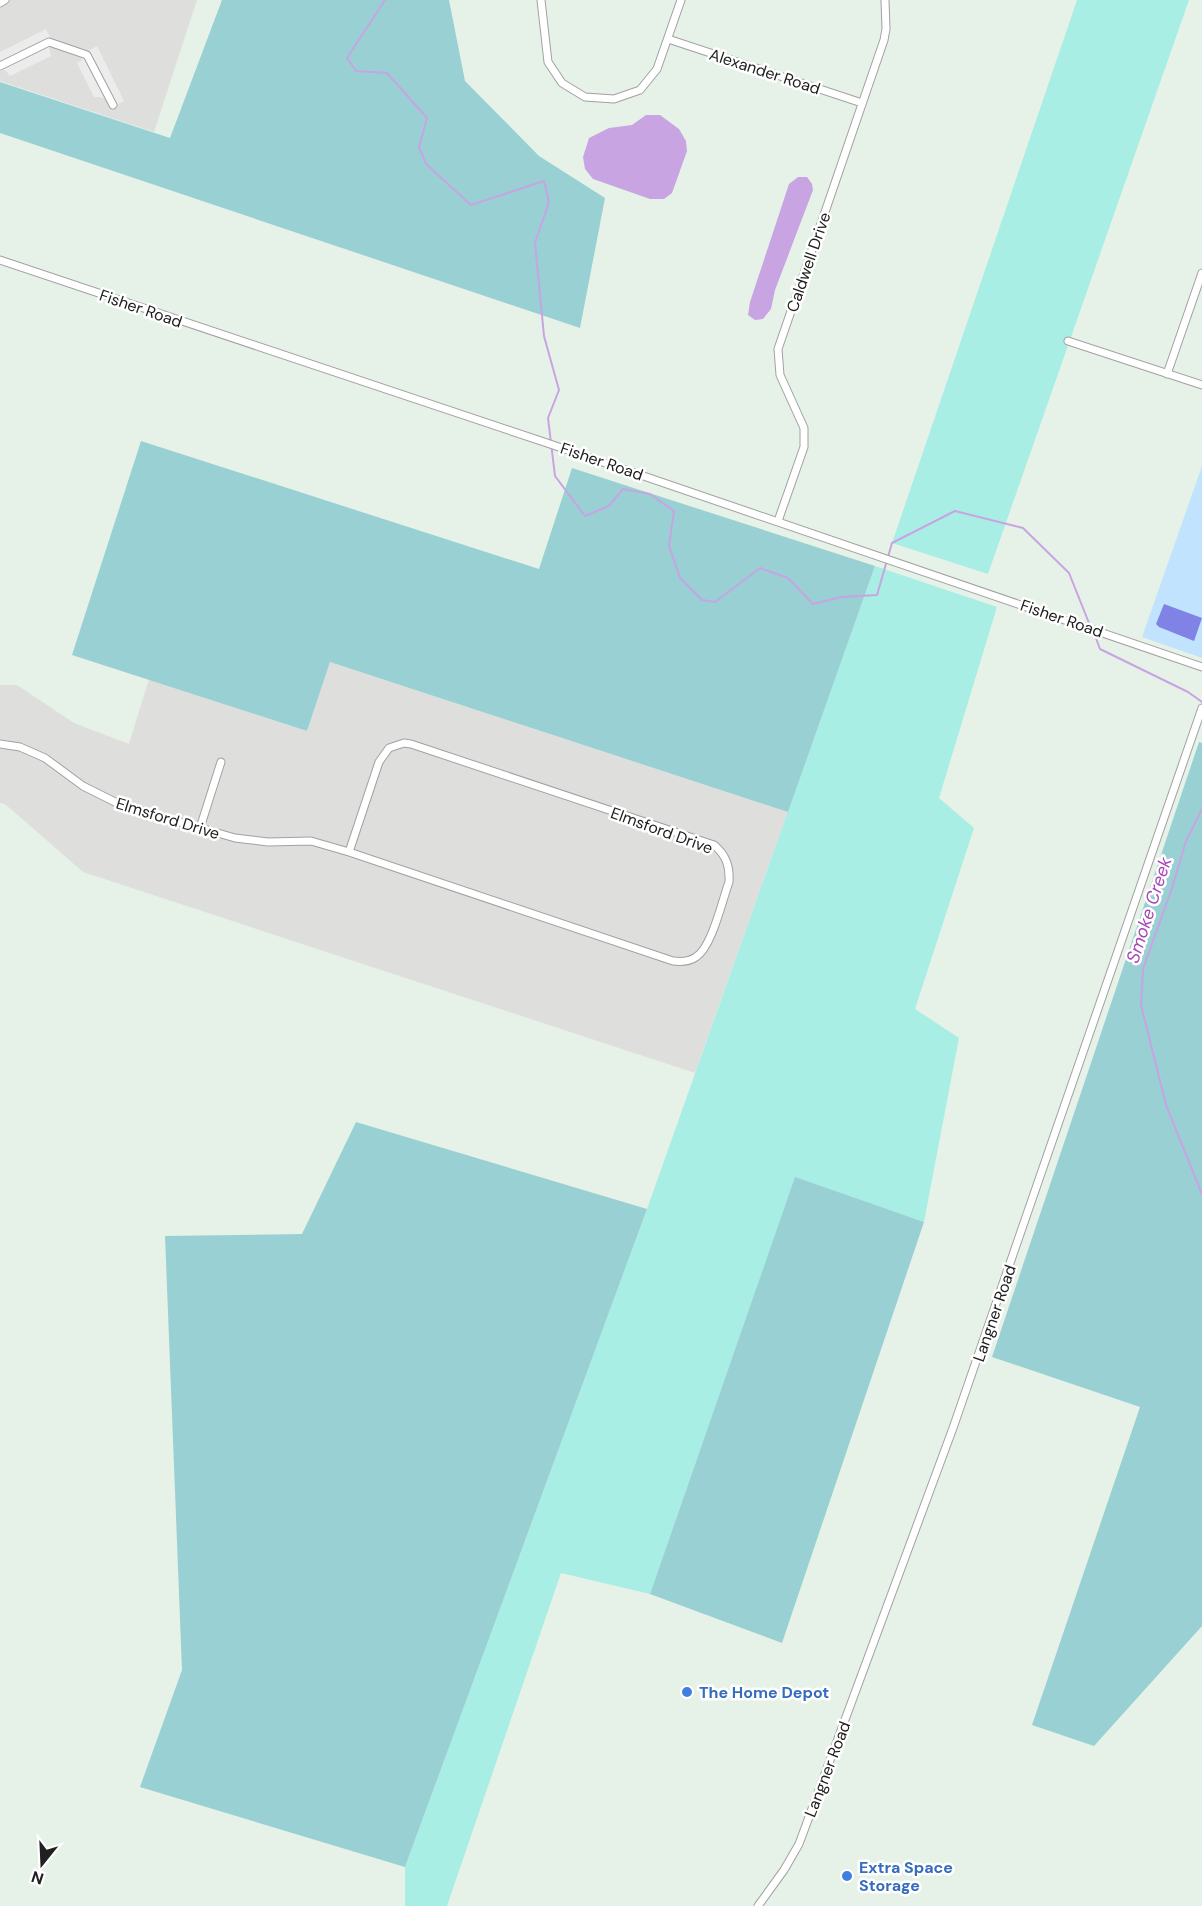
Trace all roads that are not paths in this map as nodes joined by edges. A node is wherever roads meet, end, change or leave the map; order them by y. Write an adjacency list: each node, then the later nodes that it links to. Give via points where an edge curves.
1 (5, 0): 5 (street)
2 (541, 0): 6 (street, via 548,62 562,83 585,98 614,99 640,90 657,69)
3 (681, 0): 6 (street)
4 (885, 0): 8 (street, Caldwell Drive, via 884,40)
5 (0, 3)
6 (668, 39): 8 (street, Alexander Road)
7 (0, 66): 9 (street, via 49,42 87,55)
8 (862, 103): 15 (street, Caldwell Drive, via 778,349 780,375 804,428 804,447)
9 (112, 105)
10 (0, 260): 15 (street, Fisher Road)
11 (1202, 273): 13 (street)
12 (1068, 341): 13 (street)
13 (1167, 374): 14 (street)
14 (1202, 385)
15 (778, 521): 16 (street, Fisher Road)
16 (1202, 667)
17 (1202, 708): 22 (street, Langner Road, via 917,1527 799,1844)
18 (0, 744): 20 (street, Elmsford Drive, via 20,747 45,758 83,786 121,805)
19 (221, 762): 20 (street)
20 (200, 828): 21 (street, Elmsford Drive, via 249,841 310,841)
21 (349, 852): 21 (street, Elmsford Drive, via 680,962 696,957 707,946 730,874 720,851 705,841 404,743 389,748 379,762)
22 (758, 1906)

